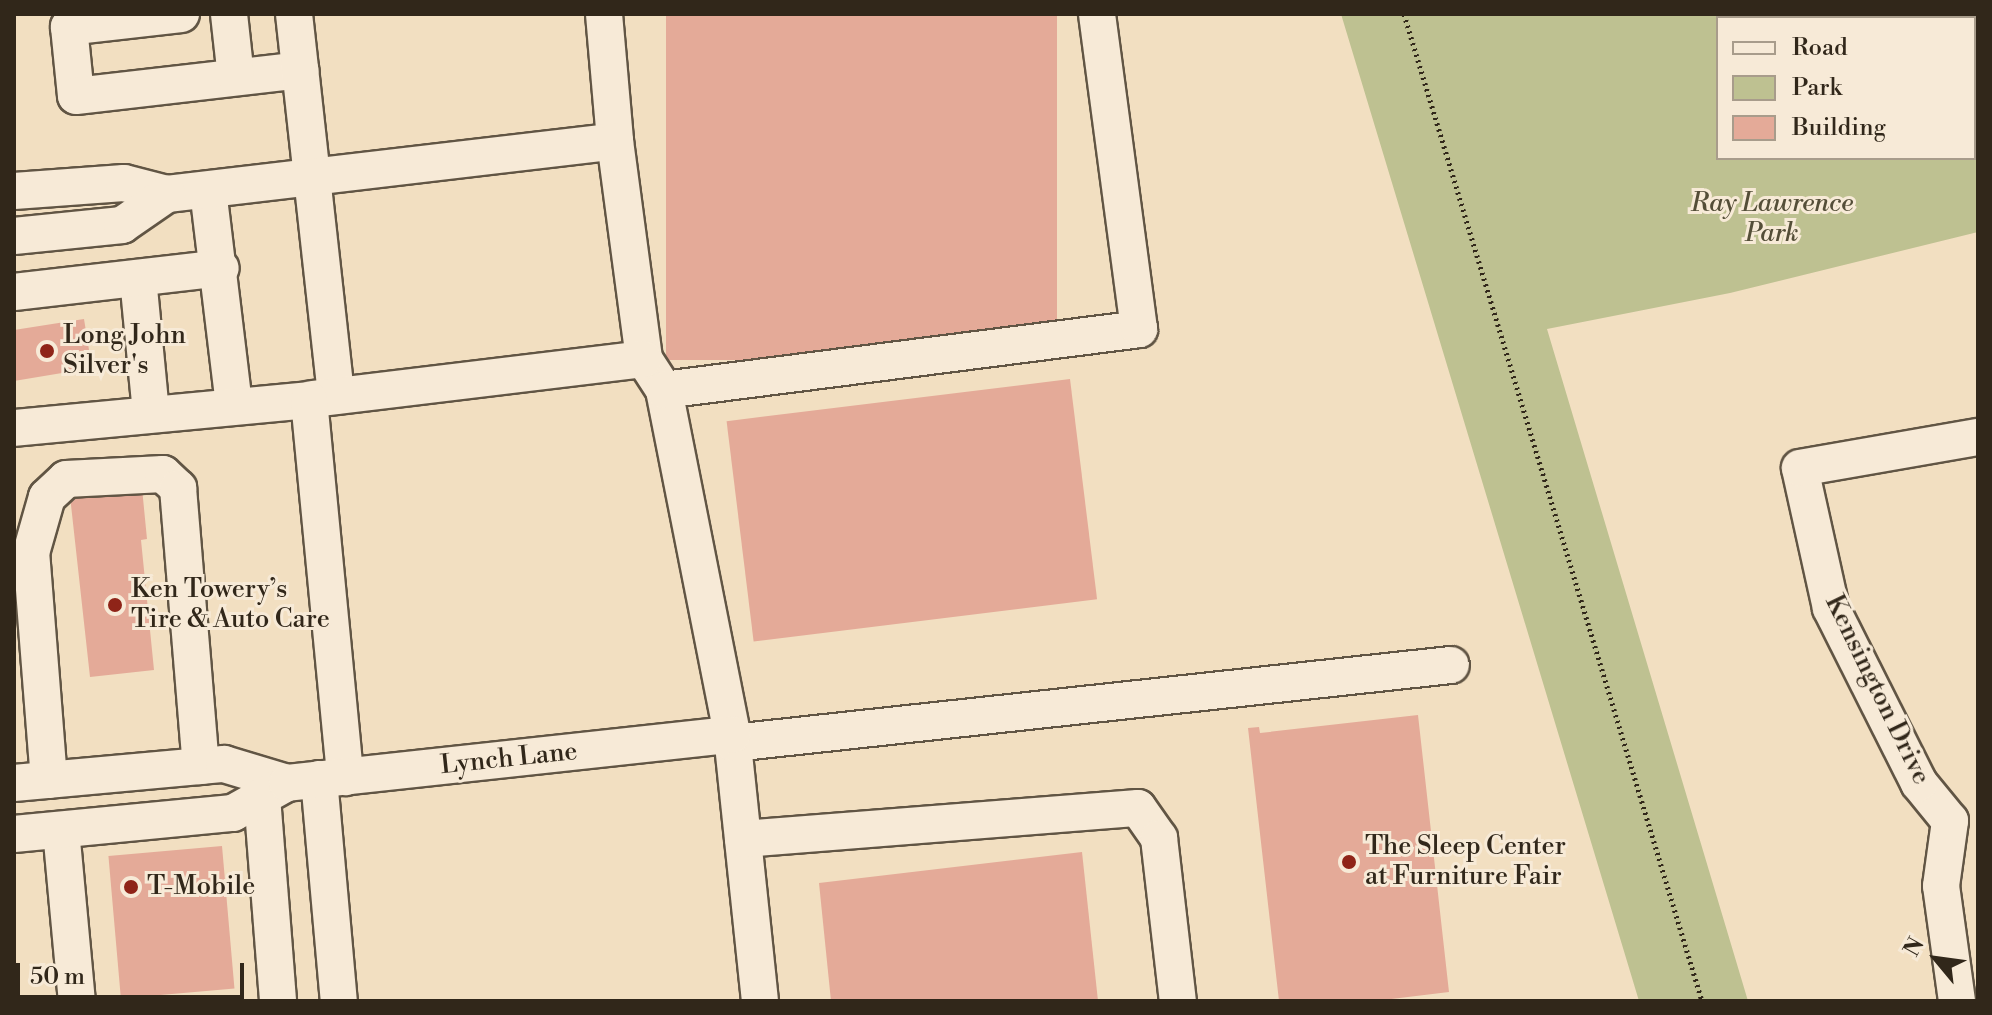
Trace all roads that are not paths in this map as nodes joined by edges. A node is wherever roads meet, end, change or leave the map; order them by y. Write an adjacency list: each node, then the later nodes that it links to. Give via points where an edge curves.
1 (181, 14): 7 (street, via 69,27 76,96)
2 (229, 14): 7 (street)
3 (294, 14): 6 (street)
4 (604, 14): 8 (street)
5 (1097, 14): 18 (street, via 1139,329)
6 (301, 70): 7 (street); 9 (street)
7 (236, 77)
8 (615, 141): 9 (street); 17 (street)
9 (314, 177): 10 (street); 19 (street)
10 (208, 190): 12 (street); 14 (street)
11 (14, 191): 12 (street, via 124,183)
12 (167, 194): 13 (street, via 122,225)
13 (14, 236)
14 (221, 268): 15 (street); 20 (street)
15 (138, 278): 16 (street); 21 (street)
16 (14, 292)
17 (644, 359): 18 (street); 19 (street)
18 (664, 390): 25 (street)
19 (323, 398): 20 (street); 29 (street)
20 (234, 406): 21 (street)
21 (151, 414): 22 (street)
22 (14, 428)
23 (1978, 437): 30 (street, Kensington Drive, via 1800,468 1831,608 1919,783)
24 (1451, 665): 25 (street, Lynch Lane)
25 (732, 739): 29 (street, Lynch Lane); 34 (street)
26 (201, 766): 27 (street, Lynch Lane); 28 (street, via 178,488 163,474 66,479 47,497 31,553); 29 (street, Lynch Lane, via 224,764)
27 (114, 774): 28 (street, Lynch Lane); 31 (street)
28 (32, 782)
29 (303, 784): 31 (street, Lynch Lane, via 233,813); 36 (street); 37 (street)
30 (1964, 820): 40 (street, Kensington Drive, via 1941,886)
31 (124, 823): 32 (street, Lynch Lane)
32 (61, 830): 33 (street, Lynch Lane); 35 (street)
33 (14, 834)
34 (743, 839): 38 (street); 39 (street, via 1138,808 1159,838)
35 (77, 1001)
36 (278, 1001)
37 (339, 1001)
38 (760, 1001)
39 (1178, 1001)
40 (1957, 1001)

